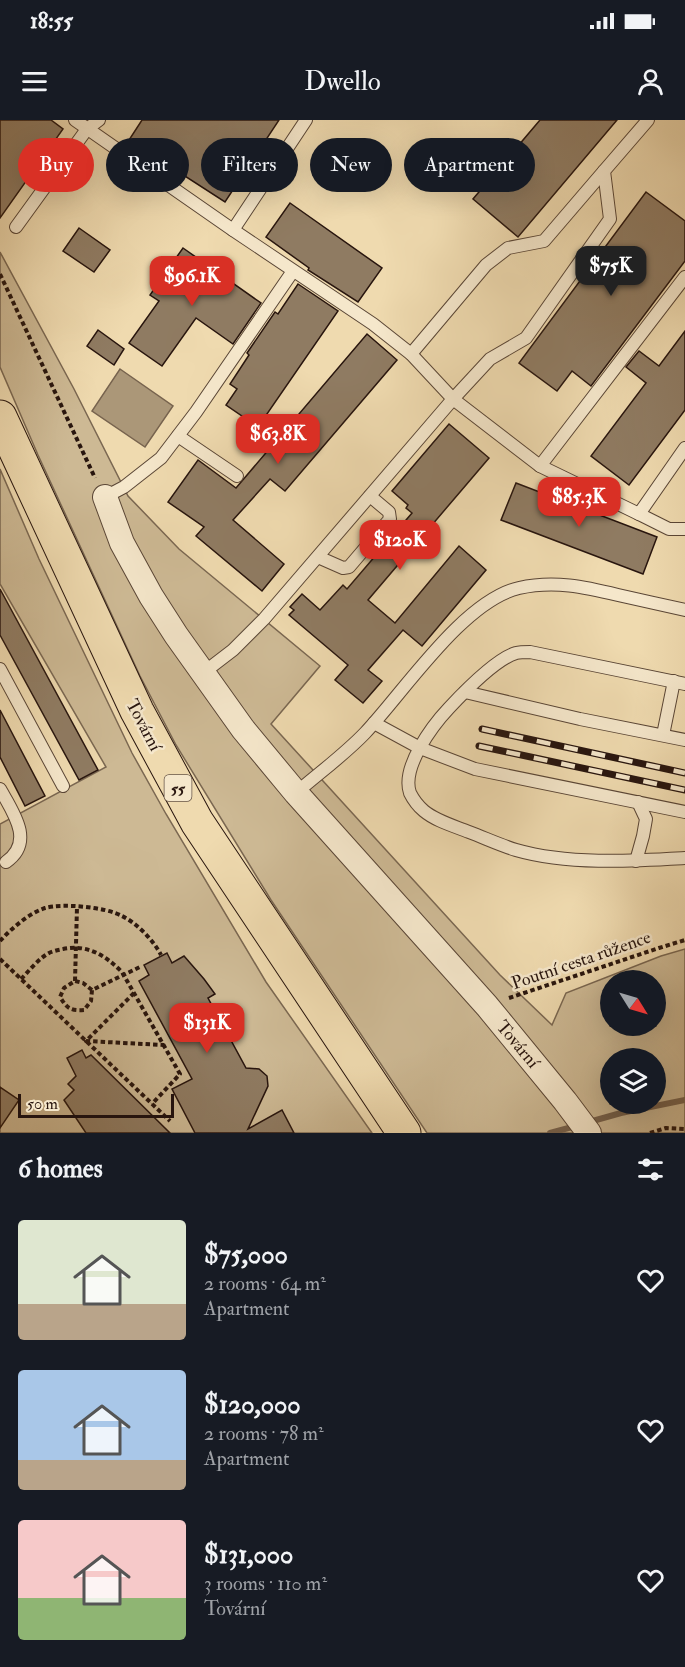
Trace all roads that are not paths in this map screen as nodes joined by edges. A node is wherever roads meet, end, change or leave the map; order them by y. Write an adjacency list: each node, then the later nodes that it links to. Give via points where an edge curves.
1 (75, 120): 5 (lane)
2 (99, 120): 5 (lane)
3 (306, 120): 8 (lane)
4 (648, 120): 6 (lane)
5 (88, 124): 7 (lane); 8 (lane)
6 (604, 171): 11 (lane, via 544,242 508,248 486,265); 12 (lane, via 610,219 526,338 490,360)
7 (16, 227)
8 (232, 230): 9 (lane)
9 (294, 271): 11 (lane); 14 (lane)
10 (684, 282): 16 (lane)
11 (411, 354): 12 (lane)
12 (453, 399): 16 (lane); 18 (lane)
13 (0, 417): 40 (main road, Tovární / 55, via 136,711 197,822)
14 (178, 436): 17 (lane); 19 (lane, via 161,458)
15 (685, 448): 20 (lane)
16 (540, 466): 20 (lane)
17 (237, 476)
18 (370, 496): 22 (lane); 22 (lane, via 389,512 390,519 349,567)
19 (105, 497): 25 (street, Tovární, via 122,543 151,596)
20 (639, 514): 21 (lane, via 669,529)
21 (685, 530)
22 (318, 557): 25 (lane, via 264,619)
23 (685, 610): 28 (lane, via 570,584 518,588 474,612)
24 (0, 669): 32 (lane)
25 (203, 673): 34 (street, Tovární)
26 (679, 682): 27 (lane, via 530,652 516,653 503,660); 29 (lane)
27 (465, 692): 29 (lane); 31 (lane)
28 (374, 723): 31 (lane); 34 (lane)
29 (663, 735): 30 (lane)
30 (685, 740)
31 (420, 748): 35 (lane, via 475,769); 38 (lane, via 409,778 410,794 418,806 435,818 517,850 562,858)
32 (63, 786)
33 (0, 789): 39 (lane, via 14,813 21,839 15,854)
34 (296, 793): 41 (street, Tovární, via 487,1006)
35 (638, 802): 36 (lane); 38 (lane, via 646,819)
36 (685, 812)
37 (685, 858): 38 (lane)
38 (636, 861)
39 (6, 862)
40 (404, 1133)
41 (589, 1133)

